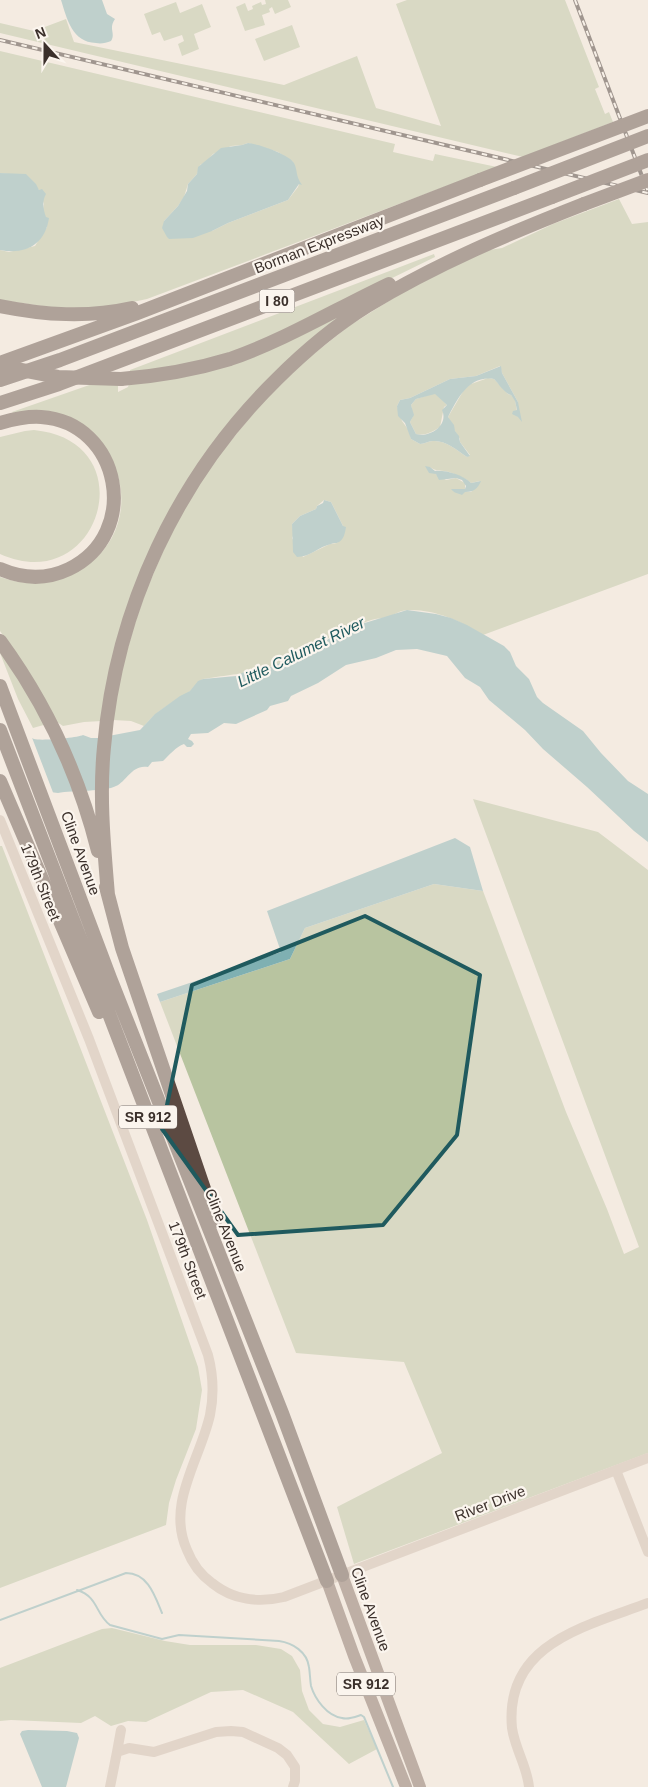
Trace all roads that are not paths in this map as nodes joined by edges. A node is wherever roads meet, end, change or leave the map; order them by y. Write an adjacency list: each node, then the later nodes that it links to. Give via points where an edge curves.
1 (648, 116): 6 (highway, bridge)
2 (648, 136): 9 (highway, Borman Expressway / I 80, bridge)
3 (648, 160): 10 (highway, I 80, bridge, via 59,384)
4 (648, 180): 5 (highway, bridge)
5 (487, 243): 8 (highway, bridge, via 425,267 298,330 230,359 194,369 121,379 58,376); 18 (highway, via 366,307 288,368 234,426 186,493 145,573 122,643 107,717 102,808)
6 (193, 291): 7 (highway, via 137,307 86,315 28,312); 8 (highway)
7 (0, 306)
8 (0, 364)
9 (0, 380)
10 (0, 403)
11 (0, 423): 12 (highway, via 17,418 42,417 66,423 78,430 105,458 115,499 109,527 100,543 75,566 40,577 26,577)
12 (0, 569)
13 (2, 643): 18 (highway, via 36,694 72,768)
14 (0, 686): 20 (highway, Cline Avenue / SR 912, via 113,987)
15 (0, 730): 19 (highway, Cline Avenue / SR 912)
16 (0, 780): 19 (highway, via 103,1022)
17 (0, 820): 25 (street, 179th Street, via 88,1039 208,1355 212,1406 181,1508 180,1524 186,1548 209,1581 242,1598 278,1599)
18 (108, 895): 20 (highway, via 122,948 218,1230)
19 (141, 1100): 25 (highway, Cline Avenue / SR 912)
20 (225, 1270): 24 (highway, Cline Avenue / SR 912)
21 (648, 1458): 22 (street, River Drive)
22 (616, 1470): 23 (street); 24 (street, River Drive)
23 (648, 1552)
24 (342, 1575): 25 (street, 179th Street); 32 (main road, Cline Avenue / SR 912)
25 (327, 1581): 31 (main road, Cline Avenue / SR 912)
26 (648, 1603): 33 (street, via 561,1636 543,1649 524,1672 515,1696 512,1722 514,1740)
27 (122, 1730): 28 (street)
28 (117, 1752): 29 (street); 30 (street, via 129,1748 154,1752 216,1732 243,1732 287,1755 295,1767)
29 (110, 1787)
30 (293, 1787)
31 (406, 1787)
32 (420, 1787)
33 (529, 1787)

